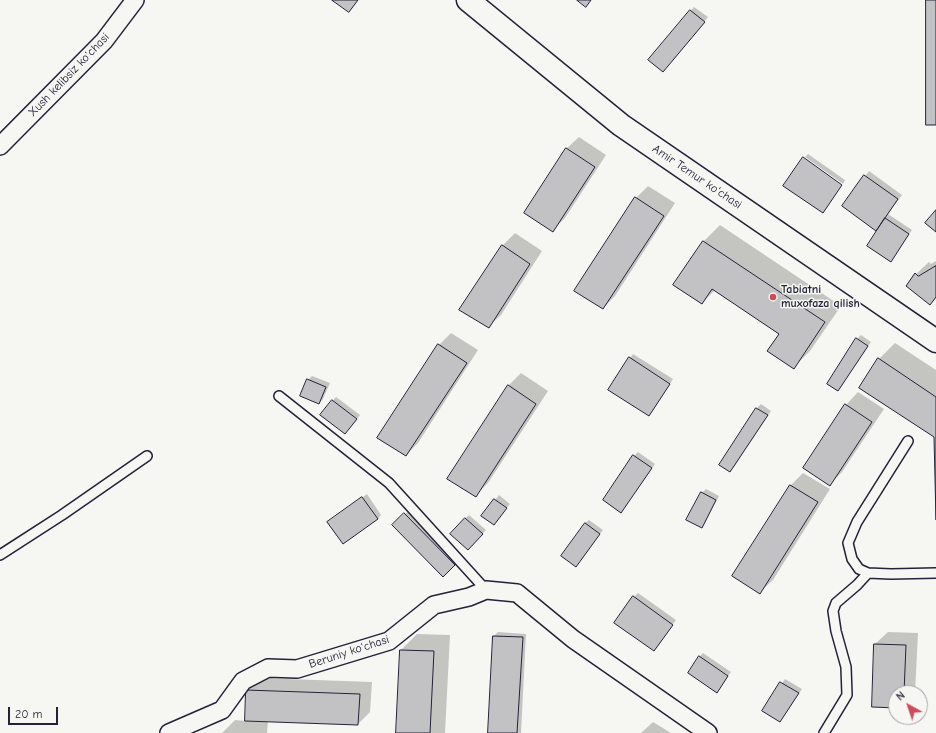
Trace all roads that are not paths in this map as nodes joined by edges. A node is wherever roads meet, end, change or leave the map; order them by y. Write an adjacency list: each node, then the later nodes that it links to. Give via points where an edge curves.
1 (135, 0): 3 (street, Xush kelibsiz ko'chasi, via 104,41)
2 (468, 0): 4 (main road, Amir Temur ko'chasi, via 621,125)
3 (0, 146)
4 (936, 340)
5 (279, 396): 11 (lane, via 389,483)
6 (908, 441): 9 (lane, via 857,522 848,543 852,559 859,569)
7 (147, 456): 8 (lane)
8 (0, 555)
9 (868, 573): 10 (lane); 14 (lane, via 836,603 833,611 846,667 847,695)
10 (936, 573)
11 (486, 590): 12 (street, Beruniy ko'chasi, via 469,597 434,605 389,641 297,669 268,668 243,680 222,710); 13 (street, Beruniy ko'chasi, via 517,593 573,639)
12 (169, 733)
13 (708, 733)
14 (824, 733)

